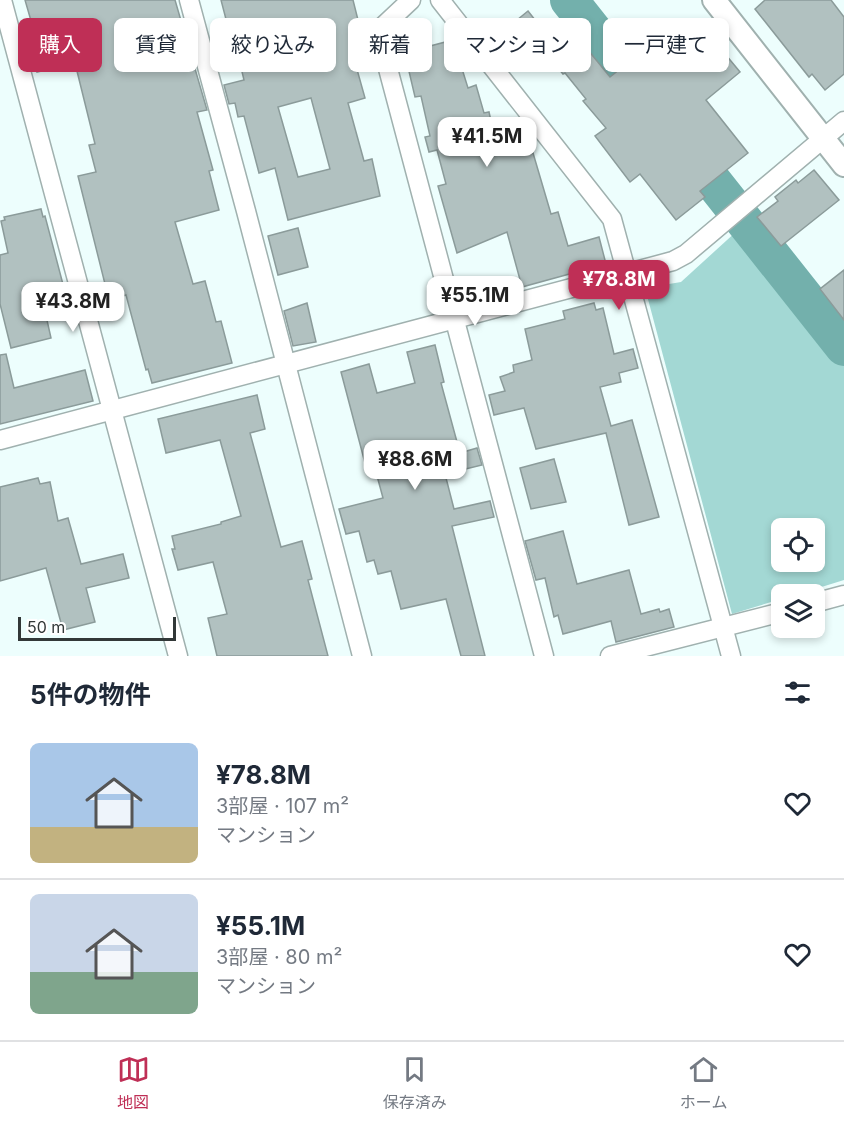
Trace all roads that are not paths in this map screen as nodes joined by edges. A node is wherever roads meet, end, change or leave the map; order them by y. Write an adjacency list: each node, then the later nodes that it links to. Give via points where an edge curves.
1 (2, 0): 12 (street)
2 (189, 0): 11 (street)
3 (411, 0): 10 (street, via 378,31)
4 (440, 0): 9 (street, via 612,219)
5 (714, 0): 7 (street)
6 (844, 121): 7 (street)
7 (823, 138): 8 (street); 9 (street, via 686,254)
8 (844, 165)
9 (627, 272): 10 (street); 17 (street)
10 (454, 318): 11 (street); 20 (street)
11 (285, 364): 12 (street); 19 (street)
12 (113, 411): 13 (street); 18 (street)
13 (0, 440)
14 (844, 595): 15 (street)
15 (825, 600)
16 (771, 615): 17 (street)
17 (724, 628): 21 (street); 22 (street)
18 (178, 656)
19 (362, 656)
20 (544, 656)
21 (610, 656)
22 (731, 656)

